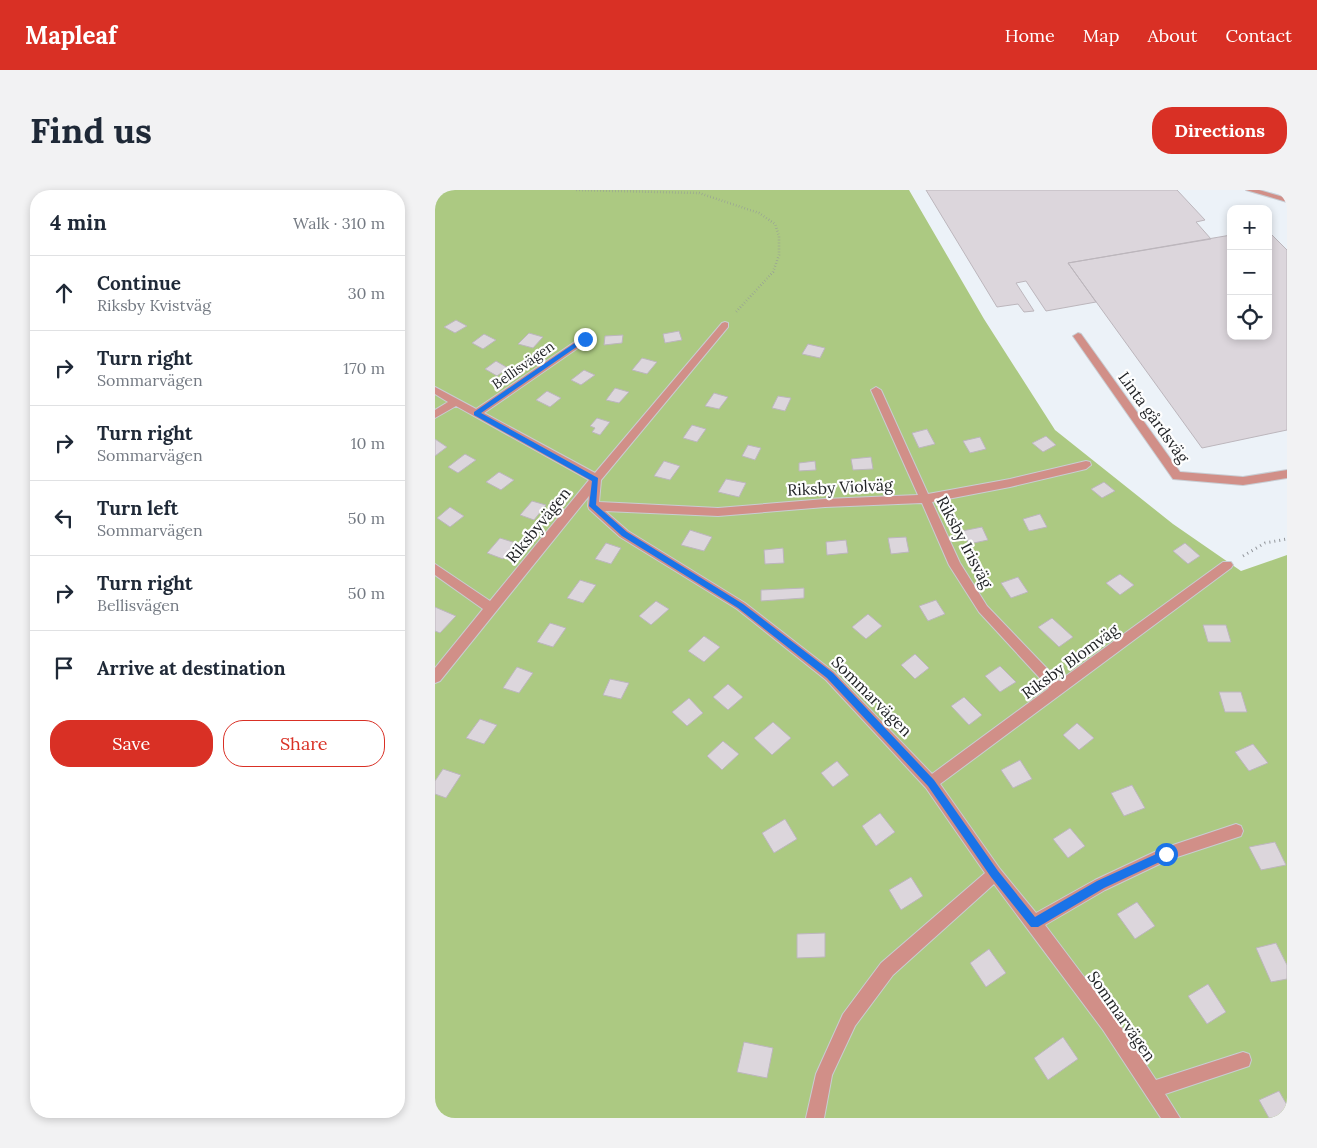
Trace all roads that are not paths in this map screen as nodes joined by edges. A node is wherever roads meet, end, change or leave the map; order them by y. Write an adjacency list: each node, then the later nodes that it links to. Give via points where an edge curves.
1 (1250, 190): 2 (street)
2 (1287, 200)
3 (725, 325): 13 (street, Riksbyvägen)
4 (1077, 336): 12 (street, Linta gårdsväg, via 1177,476 1243,481)
5 (585, 339): 9 (street, Bellisvägen)
6 (435, 390): 8 (street)
7 (876, 390): 14 (street, Riksby Irisväg)
8 (455, 402): 9 (street); 10 (street)
9 (477, 413): 13 (street)
10 (435, 415)
11 (1086, 465): 14 (street, Riksby Violväg)
12 (1287, 474)
13 (595, 479): 15 (street); 18 (street, Riksbyvägen)
14 (924, 499): 15 (street, Riksby Violväg, via 718,512); 20 (street, Riksby Irisväg, via 955,565 983,609)
15 (593, 506): 21 (street, Sommarvägen, via 624,534 741,606 830,676)
16 (1227, 565): 20 (street, Riksby Blomväg, via 1117,648)
17 (435, 569): 18 (street)
18 (492, 609): 19 (street, Riksbyvägen)
19 (435, 678)
20 (1057, 688): 21 (street, Riksby Blomväg)
21 (931, 783): 23 (street, Sommarvägen)
22 (1235, 831): 24 (street, via 1158,858 1100,885)
23 (995, 874): 24 (street, Sommarvägen); 27 (street, via 887,969 854,1013 824,1074)
24 (1034, 923): 26 (street, Sommarvägen, via 1109,1024)
25 (1243, 1060): 26 (street)
26 (1152, 1090): 28 (street, Sommarvägen)
27 (815, 1118)
28 (1171, 1118)

